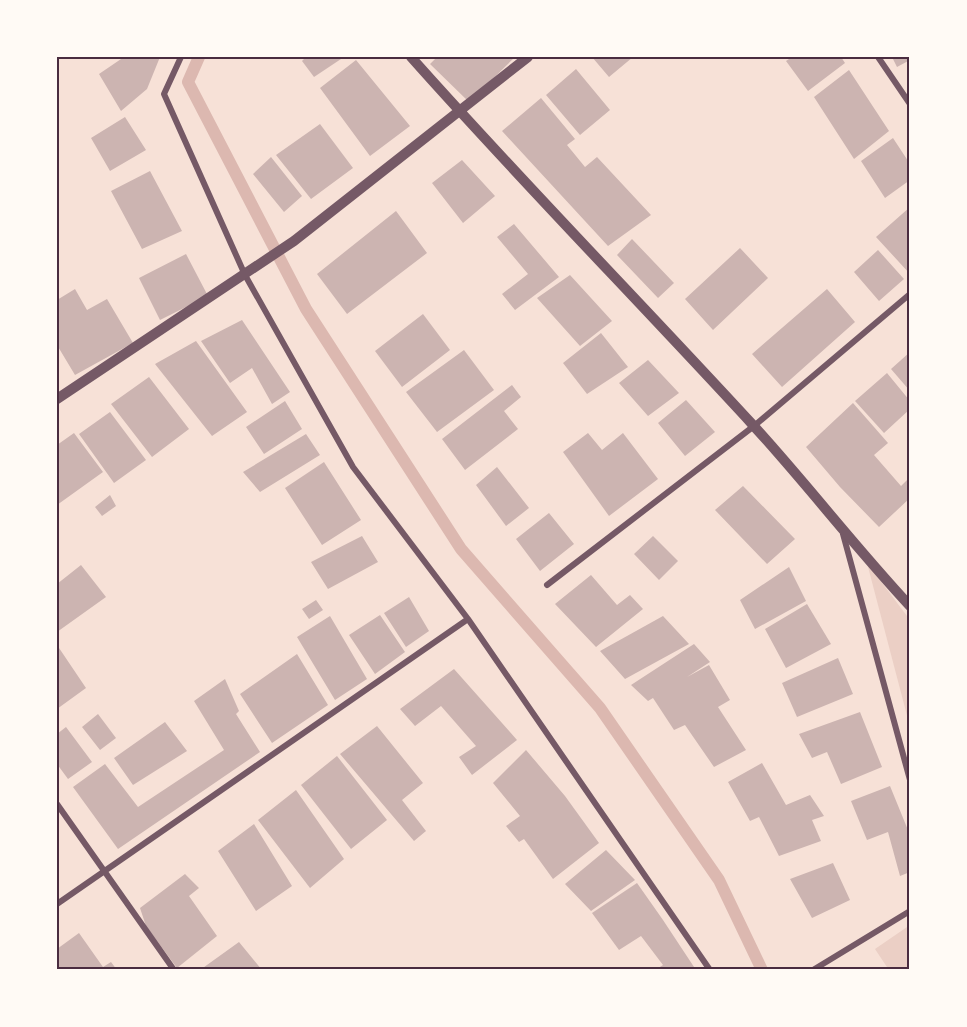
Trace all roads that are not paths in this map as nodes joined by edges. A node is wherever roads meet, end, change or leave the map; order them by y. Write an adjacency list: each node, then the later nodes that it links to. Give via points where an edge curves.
1 (181, 57): 7 (street, via 164,94)
2 (411, 57): 6 (street)
3 (528, 57): 6 (street)
4 (878, 57): 5 (street)
5 (910, 104)
6 (460, 111): 7 (street); 10 (street)
7 (245, 275): 9 (street); 14 (street, via 353,468)
8 (910, 294): 10 (street)
9 (57, 399)
10 (754, 426): 11 (street); 12 (street)
11 (842, 530): 13 (street); 15 (street)
12 (547, 585)
13 (910, 606)
14 (468, 619): 17 (street); 21 (street)
15 (910, 780)
16 (57, 804): 17 (street)
17 (104, 872): 18 (street); 20 (street)
18 (57, 904)
19 (910, 911): 22 (street)
20 (174, 970)
21 (710, 970)
22 (813, 970)

